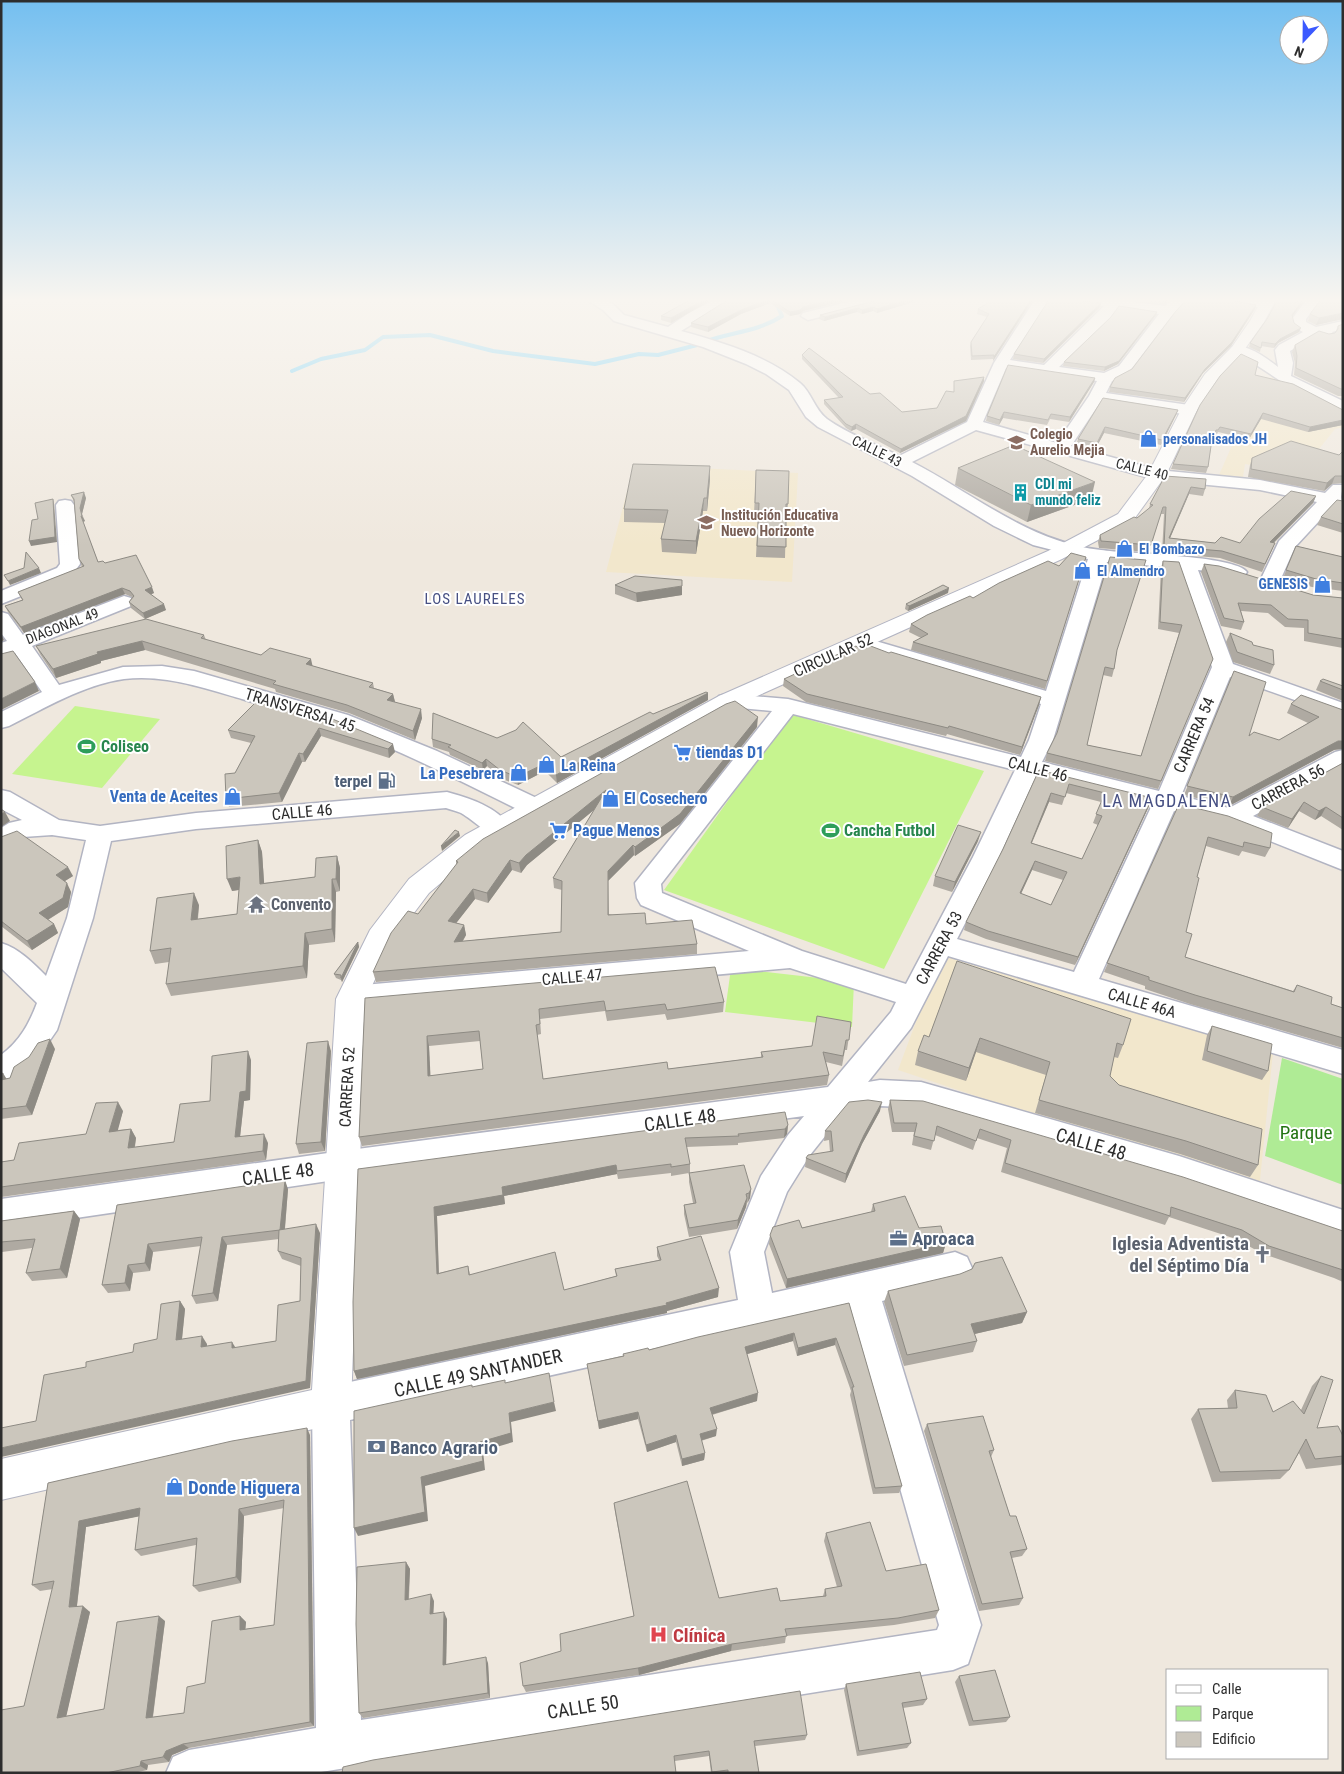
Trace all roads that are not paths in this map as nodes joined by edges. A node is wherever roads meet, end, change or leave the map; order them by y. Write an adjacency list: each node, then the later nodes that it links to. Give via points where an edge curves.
1 (786, 381): 13 (street, CALLE 43, via 802,393 811,413 824,424)
2 (993, 381): 11 (street)
3 (1105, 381): 8 (street)
4 (1208, 381): 10 (street)
5 (1290, 381): 7 (street)
6 (1335, 389): 7 (street)
7 (1311, 391): 9 (street)
8 (1098, 396): 10 (street); 12 (street)
9 (1343, 407)
10 (1189, 410): 14 (street)
11 (974, 425): 12 (street, CALLE 40); 13 (street)
12 (1062, 448): 14 (street, CALLE 40)
13 (899, 462): 19 (street, CALLE 43, via 1000,522 1040,541)
14 (1157, 475): 16 (street, CALLE 40, via 1260,485); 19 (street, CIRCULAR 52, via 1125,518)
15 (1343, 485): 16 (street)
16 (1336, 501): 18 (street)
17 (65, 505): 23 (street, via 70,564 64,572)
18 (1286, 545): 20 (street); 22 (street, CALLE 43, via 1277,585 1218,566)
19 (1068, 548): 21 (street, CALLE 43); 26 (street, CIRCULAR 52)
20 (1305, 549)
21 (1099, 556): 22 (street, CALLE 43); 30 (street, CARRERA 53)
22 (1186, 562): 28 (street)
23 (3, 597)
24 (124, 602): 27 (street, DIAGONAL 49)
25 (1, 618): 27 (street)
26 (862, 643): 30 (street); 31 (street, CIRCULAR 52)
27 (10, 647): 29 (street)
28 (1223, 667): 33 (street); 38 (street, CARRERA 54)
29 (55, 694): 34 (street, TRANSVERSAL 45); 39 (street, TRANSVERSAL 45, via 123,673 162,672 194,678 340,720 429,756)
30 (1053, 700): 36 (street, CARRERA 53, via 1041,740)
31 (727, 701): 32 (street, CALLE 46); 39 (street, CIRCULAR 52)
32 (788, 706): 36 (street, CALLE 46); 48 (street, via 648,883 650,898)
33 (1343, 712)
34 (1, 721)
35 (1343, 757): 40 (street, CARRERA 56)
36 (1028, 767): 38 (street, CALLE 46); 46 (street, CARRERA 53)
37 (1, 798): 41 (street)
38 (1167, 800): 40 (street, CALLE 46); 49 (street, CARRERA 54)
39 (534, 807): 42 (street, CIRCULAR 52)
40 (1232, 817): 45 (street, CALLE 46)
41 (53, 827): 43 (street, via 18,829); 44 (street, CALLE 46)
42 (498, 827): 44 (street, CALLE 46, via 469,807 447,800 196,821); 50 (street, CARRERA 52, via 474,841 420,886 380,937)
43 (1, 839)
44 (97, 842): 52 (street, via 80,918)
45 (1343, 861)
46 (941, 944): 49 (street, CALLE 46A); 51 (street, CARRERA 53)
47 (1, 953): 52 (street, via 19,966)
48 (792, 958): 50 (street, CALLE 47); 51 (street)
49 (1082, 986): 53 (street, CALLE 46A)
50 (352, 997): 56 (street, CARRERA 52)
51 (913, 997): 55 (street, CARRERA 53, via 901,1020)
52 (53, 1002): 54 (street, via 42,1030 22,1056)
53 (1343, 1062)
54 (1, 1071)
55 (837, 1099): 56 (street, CALLE 48); 58 (street, CALLE 48, via 880,1093 921,1095 1179,1170); 61 (street, CARRERA 53, via 799,1145 772,1186 747,1252)
56 (342, 1165): 57 (street, CALLE 48); 62 (street, CARRERA 52)
57 (1, 1214)
58 (1343, 1225)
59 (955, 1268): 60 (street, CALLE 49 SANTANDER)
60 (861, 1290): 61 (street, CALLE 49 SANTANDER); 64 (street, CALLE 50, via 960,1625 953,1649)
61 (758, 1313): 62 (street, CALLE 49 SANTANDER)
62 (331, 1405): 63 (street, CALLE 49 SANTANDER); 64 (street)
63 (1, 1480)
64 (339, 1746): 65 (street, CALLE 50)
65 (189, 1773)

